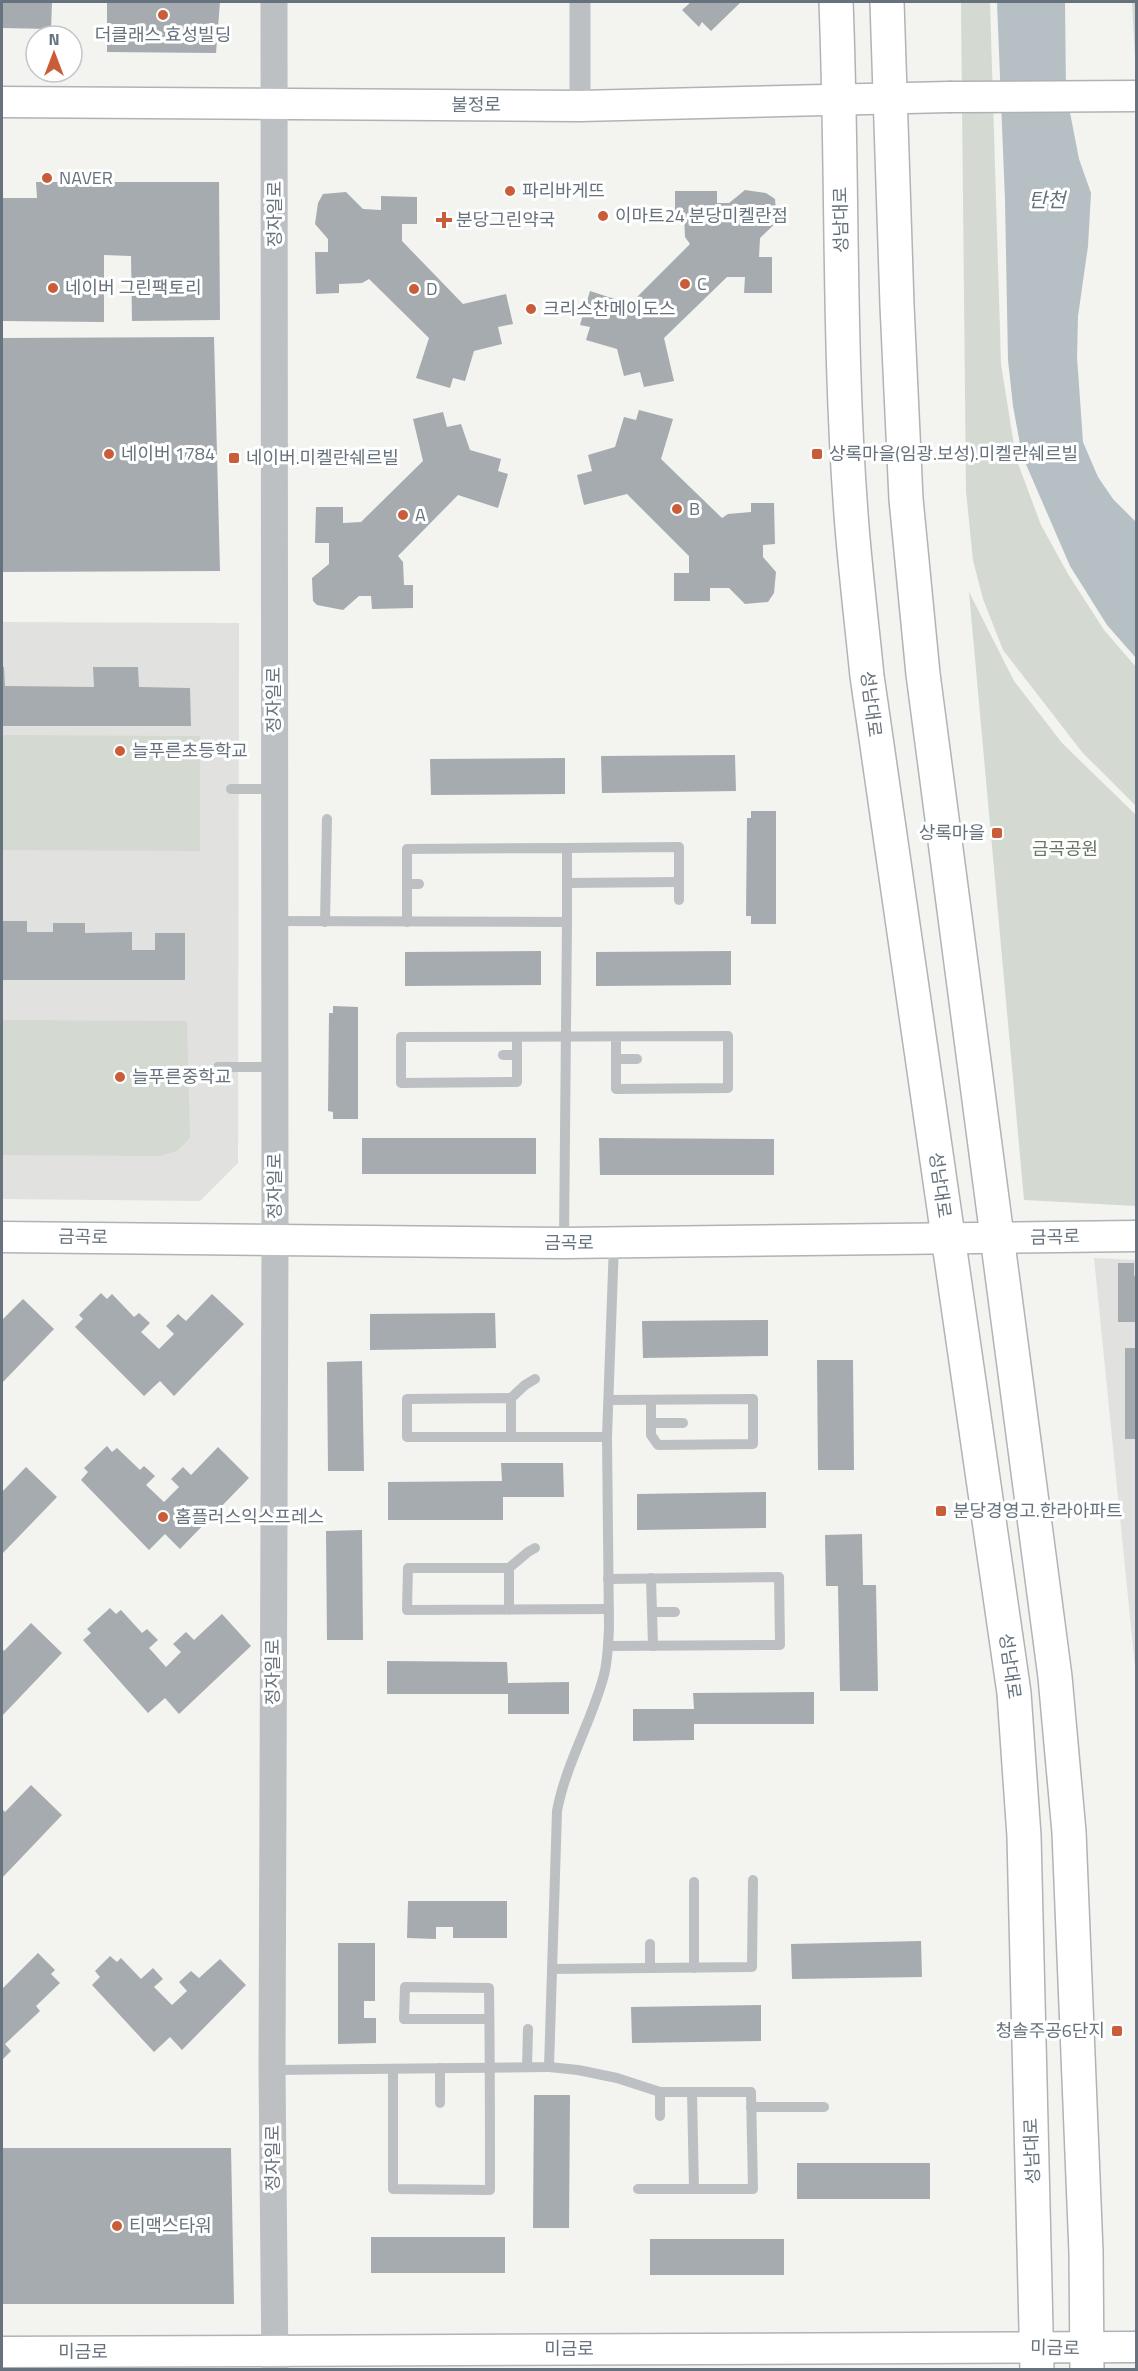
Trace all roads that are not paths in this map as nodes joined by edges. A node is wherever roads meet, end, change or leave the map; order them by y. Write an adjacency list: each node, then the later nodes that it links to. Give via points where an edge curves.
1 (274, 2): 9 (street, 정자일로)
2 (580, 2): 10 (street)
3 (836, 2): 6 (main road, 성남대로)
4 (887, 2): 7 (main road)
5 (1137, 96): 7 (main road, 불정로, bridge)
6 (840, 98): 7 (main road, 불정로); 10 (main road, 불정로); 35 (main road, 성남대로, via 842,306 852,526 877,749)
7 (891, 98): 36 (main road, via 906,500 923,674)
8 (2, 102): 9 (main road, 불정로)
9 (275, 105): 10 (main road, 불정로); 12 (street, 정자일로)
10 (580, 106)
11 (231, 789): 12 (lane)
12 (274, 789): 20 (street, 정자일로)
13 (327, 819): 21 (lane)
14 (567, 848): 15 (lane, via 679,847); 16 (lane); 17 (lane, via 406,849)
15 (679, 882): 16 (lane); 19 (lane)
16 (567, 883): 23 (lane)
17 (406, 884): 18 (lane); 22 (lane)
18 (419, 884)
19 (679, 900)
20 (273, 921): 21 (lane); 32 (street, 정자일로)
21 (325, 922): 22 (lane)
22 (406, 922): 23 (lane)
23 (567, 922): 26 (lane)
24 (517, 1037): 26 (lane); 28 (lane); 28 (lane, via 401,1037 401,1083 517,1083)
25 (616, 1037): 26 (lane); 29 (lane); 29 (lane, via 728,1036 728,1088 616,1089)
26 (566, 1038): 39 (lane)
27 (502, 1055): 28 (lane)
28 (517, 1055)
29 (616, 1059): 30 (lane)
30 (637, 1059)
31 (218, 1067): 32 (lane)
32 (274, 1067): 37 (street, 정자일로)
33 (1137, 1236): 36 (main road, 금곡로)
34 (2, 1237): 37 (main road, 금곡로)
35 (948, 1238): 36 (main road, 금곡로); 38 (main road, 금곡로); 82 (main road, 성남대로, via 1014,1693 1024,1836)
36 (997, 1238): 83 (main road, via 1055,1677 1069,1832)
37 (275, 1240): 39 (main road, 금곡로); 71 (street, 정자일로)
38 (614, 1242): 39 (main road, 금곡로); 42 (lane)
39 (564, 1243)
40 (535, 1379): 41 (lane)
41 (511, 1398): 46 (lane); 46 (lane, via 407,1398 407,1437)
42 (609, 1400): 43 (lane); 47 (lane)
43 (651, 1400): 44 (lane); 44 (lane, via 753,1399 753,1444 658,1445 651,1435)
44 (651, 1423): 45 (lane)
45 (683, 1423)
46 (511, 1437): 47 (lane)
47 (607, 1437): 51 (lane)
48 (534, 1548): 49 (lane)
49 (509, 1568): 53 (lane); 53 (lane, via 408,1568 407,1610)
50 (651, 1578): 51 (lane); 54 (lane); 57 (lane, via 778,1577 780,1645)
51 (608, 1579): 52 (lane)
52 (609, 1609): 53 (lane); 56 (lane)
53 (509, 1610)
54 (652, 1612): 55 (lane); 57 (lane)
55 (675, 1612)
56 (608, 1646): 57 (lane); 63 (lane, via 605,1673 556,1811)
57 (652, 1646)
58 (753, 1880): 62 (lane, via 752,1967)
59 (694, 1882): 62 (lane)
60 (650, 1944): 61 (lane)
61 (650, 1968): 62 (lane); 63 (lane)
62 (694, 1968)
63 (552, 1969): 67 (lane)
64 (489, 2019): 64 (lane, via 489,1988 405,1987 404,2019); 69 (lane)
65 (528, 2029): 66 (lane)
66 (527, 2067): 67 (lane); 69 (lane)
67 (549, 2067): 72 (lane, via 617,2078)
68 (440, 2068): 69 (lane); 70 (lane); 74 (lane)
69 (490, 2068): 70 (lane, via 490,2190 393,2189)
70 (393, 2069): 71 (lane)
71 (272, 2070): 84 (street, 정자일로)
72 (660, 2092): 73 (lane); 77 (lane)
73 (692, 2092): 75 (lane, via 751,2092); 79 (lane)
74 (440, 2103)
75 (751, 2107): 76 (lane); 79 (lane, via 753,2189)
76 (824, 2107)
77 (660, 2116)
78 (638, 2189): 79 (lane)
79 (694, 2189)
80 (1137, 2347): 83 (main road, 미금로)
81 (2, 2352): 84 (main road, 미금로)
82 (1037, 2358): 83 (main road, 미금로); 84 (main road, 미금로)
83 (1087, 2359)
84 (274, 2360)

